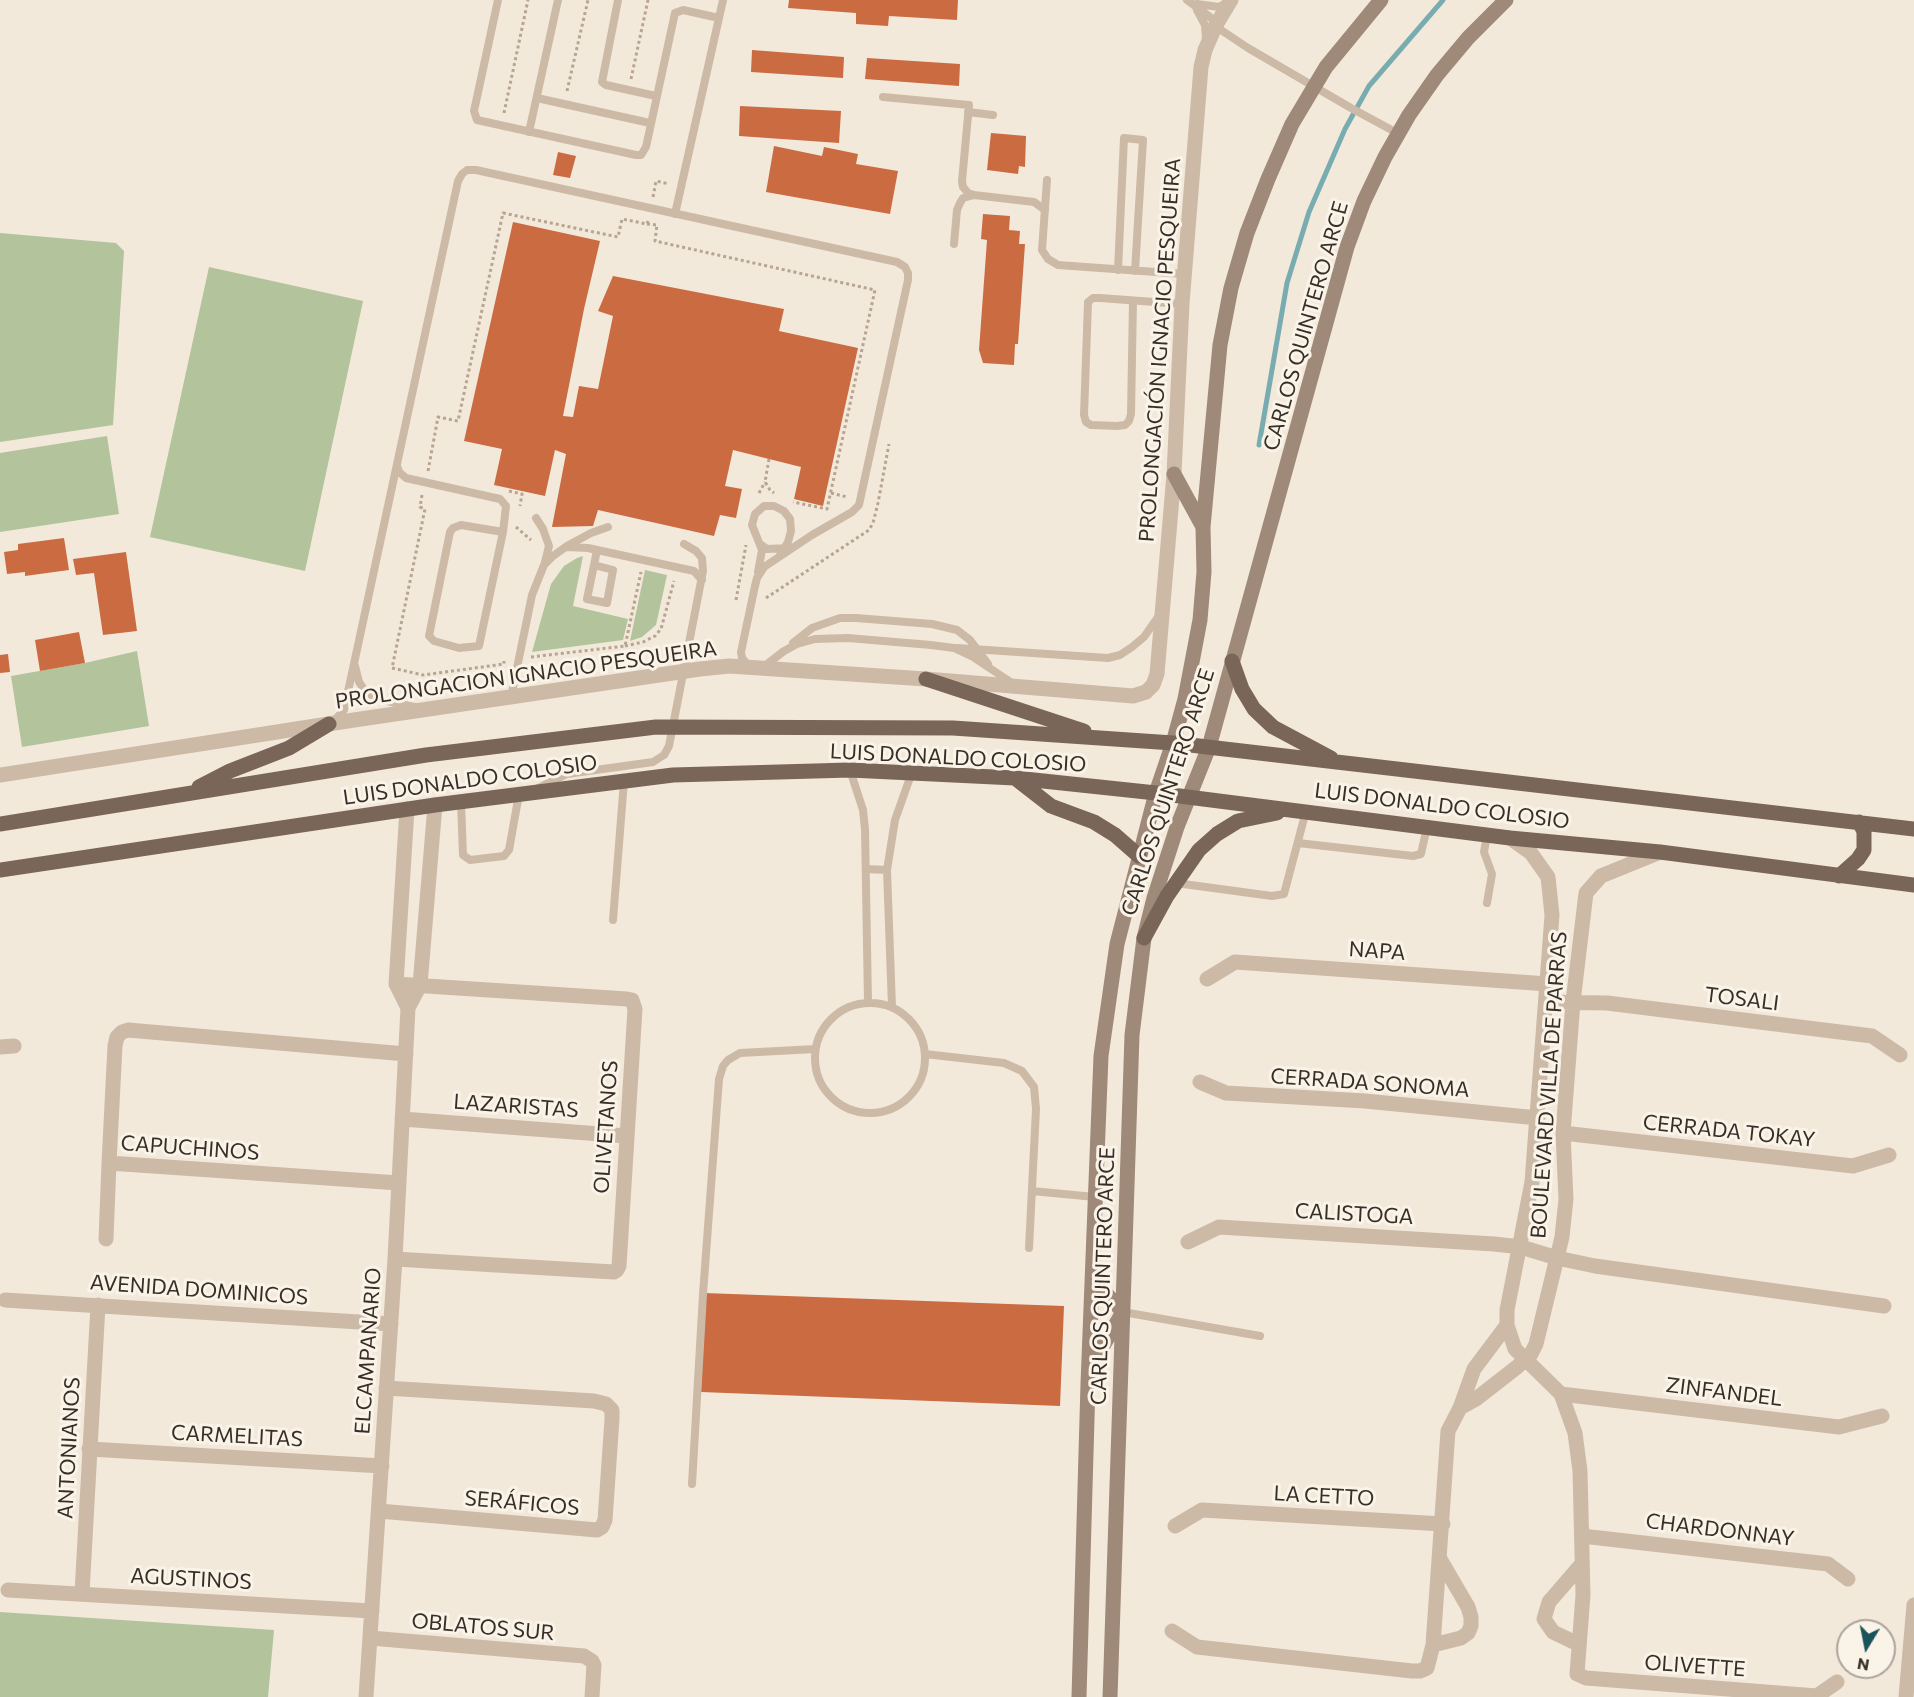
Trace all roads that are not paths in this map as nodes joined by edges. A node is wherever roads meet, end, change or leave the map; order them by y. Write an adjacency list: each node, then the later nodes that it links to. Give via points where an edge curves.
1 (498, 0): 19 (lane, via 475,117 480,122)
2 (558, 0): 15 (lane)
3 (618, 0): 13 (lane, via 602,82)
4 (723, 0): 9 (lane)
5 (1231, 0): 8 (lane, via 1219,7); 10 (street, PROLONGACIÓN IGNACIO PESQUEIRA)
6 (1381, 0): 12 (main road, CARLOS QUINTERO ARCE)
7 (1506, 0): 20 (main road, CARLOS QUINTERO ARCE, via 1437,75)
8 (1189, 1): 10 (lane); 11 (lane, via 1205,25)
9 (719, 18): 13 (lane, via 683,10 675,13); 26 (lane)
10 (1216, 25): 11 (street, PROLONGACIÓN IGNACIO PESQUEIRA); 12 (lane)
11 (1205, 50): 30 (street, PROLONGACIÓN IGNACIO PESQUEIRA)
12 (1314, 85): 20 (lane); 39 (main road, CARLOS QUINTERO ARCE, via 1268,179 1231,288 1219,357)
13 (656, 96): 18 (lane)
14 (883, 97): 16 (lane, via 969,105)
15 (537, 98): 18 (lane); 19 (lane)
16 (968, 112): 17 (lane); 22 (lane)
17 (993, 115)
18 (650, 123): 19 (lane, via 641,155)
19 (529, 132)
20 (1399, 134): 57 (main road, CARLOS QUINTERO ARCE, via 1364,201 1347,247)
21 (1047, 180): 25 (lane)
22 (962, 181): 23 (lane, via 968,193); 24 (lane)
23 (974, 195): 24 (lane, via 963,198); 25 (lane, via 1034,202)
24 (957, 210): 27 (lane)
25 (1045, 210): 28 (lane, via 1042,250 1048,260 1058,265)
26 (675, 214): 33 (lane, via 476,170 462,174); 43 (lane, via 897,262 908,273 859,505)
27 (954, 244)
28 (1118, 270): 29 (lane); 29 (lane, via 1124,138 1143,140)
29 (1136, 271): 30 (lane)
30 (1184, 274): 32 (street, PROLONGACIÓN IGNACIO PESQUEIRA)
31 (1133, 301): 31 (lane, via 1093,298 1088,302 1084,415 1091,425 1117,426 1130,421); 32 (lane)
32 (1182, 304): 34 (street, PROLONGACIÓN IGNACIO PESQUEIRA)
33 (397, 462): 35 (lane, via 399,472); 36 (lane)
34 (1174, 474): 39 (main road); 52 (street, PROLONGACIÓN IGNACIO PESQUEIRA)
35 (406, 478): 36 (lane, via 398,479); 40 (lane, via 500,499 506,506)
36 (392, 486): 56 (lane)
37 (536, 518): 48 (lane, via 549,546)
38 (608, 527): 44 (lane)
39 (1203, 527): 69 (main road, CARLOS QUINTERO ARCE, via 1200,620)
40 (503, 532): 40 (lane, via 479,646 459,648 434,641 429,636 450,532 461,525)
41 (684, 544): 51 (lane, via 702,558)
42 (760, 544): 45 (lane, via 767,549); 45 (lane, via 752,525 755,514 764,506 774,506 784,510 790,519 791,531); 50 (lane)
43 (794, 547): 45 (lane); 47 (lane)
44 (564, 548): 46 (lane); 48 (lane)
45 (784, 549): 47 (lane)
46 (597, 550): 49 (lane); 51 (lane, via 694,571)
47 (778, 558): 50 (lane, via 764,567)
48 (544, 565): 64 (lane, via 532,595)
49 (594, 565): 49 (lane, via 587,599 607,603 613,570)
50 (757, 578): 58 (lane, via 741,652 746,663)
51 (702, 580): 59 (lane)
52 (1162, 612): 54 (lane, via 1132,647 1108,658); 63 (street, PROLONGACIÓN IGNACIO PESQUEIRA, via 1155,681 1146,692)
53 (954, 648): 54 (lane); 55 (lane, via 848,638 815,639); 60 (lane)
54 (976, 648): 55 (lane, via 957,630 945,626 840,618 812,628); 60 (lane)
55 (784, 651): 58 (lane)
56 (355, 660): 65 (lane, via 358,682 365,691 394,704); 66 (lane, via 344,710)
57 (1232, 661): 70 (main road, CARLOS QUINTERO ARCE); 71 (main road, via 1254,709 1273,727)
58 (762, 668): 59 (street, PROLONGACION IGNACIO PESQUEIRA, via 729,666); 61 (street, PROLONGACION IGNACIO PESQUEIRA)
59 (683, 671): 64 (street, PROLONGACION IGNACIO PESQUEIRA); 67 (lane)
60 (994, 671): 62 (lane)
61 (927, 679): 62 (street, PROLONGACION IGNACIO PESQUEIRA); 68 (main road)
62 (1017, 686): 63 (street, PROLONGACION IGNACIO PESQUEIRA)
63 (1133, 696)
64 (511, 697): 65 (street, PROLONGACION IGNACIO PESQUEIRA)
65 (433, 709): 66 (street, PROLONGACION IGNACIO PESQUEIRA)
66 (329, 724): 74 (street, PROLONGACION IGNACIO PESQUEIRA); 78 (main road, via 289,748 230,771)
67 (675, 727): 68 (main road, LUIS DONALDO COLOSIO, via 953,728); 78 (main road, LUIS DONALDO COLOSIO, via 426,755); 79 (lane, via 669,747 653,762 567,774)
68 (1110, 740): 69 (main road, LUIS DONALDO COLOSIO)
69 (1173, 743): 70 (main road, LUIS DONALDO COLOSIO); 77 (main road, CARLOS QUINTERO ARCE)
70 (1209, 747): 71 (main road, LUIS DONALDO COLOSIO); 80 (main road, CARLOS QUINTERO ARCE)
71 (1339, 763): 85 (main road, LUIS DONALDO COLOSIO)
72 (850, 770): 73 (main road, LUIS DONALDO COLOSIO); 76 (main road, LUIS DONALDO COLOSIO, via 673,775); 94 (lane, via 863,810)
73 (912, 772): 75 (main road, LUIS DONALDO COLOSIO); 96 (lane, via 896,820)
74 (0, 775)
75 (1015, 778): 77 (main road, LUIS DONALDO COLOSIO); 93 (main road, via 1037,797 1094,822)
76 (624, 781): 79 (main road, LUIS DONALDO COLOSIO); 101 (lane)
77 (1156, 793): 80 (main road, LUIS DONALDO COLOSIO); 93 (main road, CARLOS QUINTERO ARCE)
78 (186, 794): 86 (main road, LUIS DONALDO COLOSIO)
79 (523, 794): 81 (main road, LUIS DONALDO COLOSIO); 81 (lane, via 509,850 504,856 470,860 463,855)
80 (1188, 798): 84 (main road, LUIS DONALDO COLOSIO); 102 (main road, CARLOS QUINTERO ARCE)
81 (462, 802): 82 (main road, LUIS DONALDO COLOSIO)
82 (435, 805): 83 (main road, LUIS DONALDO COLOSIO); 106 (street, ELCAMPANARIO)
83 (407, 809): 95 (main road, LUIS DONALDO COLOSIO); 104 (street)
84 (1303, 810): 87 (main road, LUIS DONALDO COLOSIO); 91 (lane); 98 (main road, via 1238,821 1199,850)
85 (1859, 822): 88 (main road, LUIS DONALDO COLOSIO); 97 (main road, via 1864,831 1864,850)
86 (0, 824)
87 (1427, 827): 89 (main road, LUIS DONALDO COLOSIO); 91 (lane, via 1420,854 1413,856)
88 (1914, 830)
89 (1487, 835): 90 (main road, LUIS DONALDO COLOSIO); 100 (lane, via 1484,852 1492,874)
90 (1510, 838): 92 (main road, LUIS DONALDO COLOSIO); 105 (street, BOULEVARD VILLA DE PARRAS, via 1531,854 1548,877 1552,915)
91 (1298, 843): 98 (lane, via 1284,894 1272,896)
92 (1660, 852): 97 (main road, LUIS DONALDO COLOSIO); 109 (street, BOULEVARD VILLA DE PARRAS, via 1601,876 1586,893)
93 (1139, 855): 125 (main road, CARLOS QUINTERO ARCE, via 1117,944 1101,1056)
94 (866, 869): 96 (lane); 107 (lane)
95 (0, 870)
96 (887, 870): 110 (lane)
97 (1839, 876): 99 (main road, LUIS DONALDO COLOSIO)
98 (1176, 883): 102 (main road)
99 (1914, 885)
100 (1487, 903)
101 (613, 920)
102 (1144, 938): 136 (main road, CARLOS QUINTERO ARCE, via 1132,1035)
103 (1207, 979): 105 (street, NAPA, via 1235,962)
104 (396, 984): 106 (street, OLIVETANOS); 111 (street, ELCAMPANARIO)
105 (1548, 984): 108 (street, BOULEVARD VILLA DE PARRAS)
106 (420, 985): 111 (street, ELCAMPANARIO); 120 (street, OLIVETANOS, via 632,1000 635,1009)
107 (868, 1002): 110 (lane); 112 (lane, via 833,1016 819,1034)
108 (1547, 1002): 109 (street, TOSALI); 117 (street, BOULEVARD VILLA DE PARRAS)
109 (1573, 1002): 115 (street, TOSALI, via 1872,1036); 119 (street, BOULEVARD VILLA DE PARRAS)
110 (892, 1007): 114 (lane, via 909,1018 920,1034)
111 (408, 1008): 113 (street, ELCAMPANARIO)
112 (815, 1049): 114 (lane, via 817,1074 830,1096 859,1112 876,1113 906,1099 917,1086 924,1071); 148 (lane, via 740,1053 723,1066 719,1079)
113 (406, 1054): 118 (street, ELCAMPANARIO); 122 (street, CAPUCHINOS, via 122,1032 115,1046)
114 (925, 1054): 124 (lane, via 1004,1063 1022,1071 1034,1087 1036,1109)
115 (1900, 1055)
116 (1200, 1082): 117 (street, CERRADA SONOMA, via 1226,1093 1365,1101)
117 (1538, 1118): 128 (street, BOULEVARD VILLA DE PARRAS, via 1533,1182)
118 (402, 1119): 120 (street, LAZARISTAS); 123 (street, ELCAMPANARIO)
119 (1563, 1133): 121 (street, CERRADA TOKAY, via 1853,1166); 130 (street, BOULEVARD VILLA DE PARRAS, via 1566,1199)
120 (627, 1136): 131 (street, OLIVETANOS, via 619,1266 614,1272)
121 (1889, 1155)
122 (109, 1163): 123 (street, CAPUCHINOS); 126 (street)
123 (399, 1183): 131 (street, ELCAMPANARIO)
124 (1032, 1191): 125 (lane); 129 (lane)
125 (1095, 1197): 132 (main road, CARLOS QUINTERO ARCE)
126 (106, 1239)
127 (1188, 1242): 128 (street, CALISTOGA, via 1219,1227)
128 (1521, 1247): 130 (street, CALISTOGA); 138 (street, BOULEVARD VILLA DE PARRAS)
129 (1029, 1248)
130 (1557, 1258): 135 (street, CALISTOGA); 140 (street, BOULEVARD VILLA DE PARRAS, via 1536,1344)
131 (395, 1259): 137 (street, ELCAMPANARIO)
132 (1092, 1269): 136 (main road, via 1100,1287); 141 (main road, CARLOS QUINTERO ARCE)
133 (5, 1300): 134 (street, AVENIDA DOMINICOS)
134 (98, 1305): 137 (street, AVENIDA DOMINICOS); 146 (street, ANTONIANOS)
135 (1884, 1306)
136 (1123, 1312): 139 (lane); 141 (main road, via 1104,1344); 168 (main road, CARLOS QUINTERO ARCE)
137 (391, 1324): 142 (street, ELCAMPANARIO)
138 (1507, 1325): 140 (street, BOULEVARD VILLA DE PARRAS, via 1515,1349); 144 (street, BOULEVARD VILLA DE PARRAS, via 1474,1369)
139 (1260, 1336)
140 (1525, 1360): 143 (street, BOULEVARD VILLA DE PARRAS); 144 (street, BOULEVARD VILLA DE PARRAS)
141 (1088, 1384): 167 (main road, CARLOS QUINTERO ARCE)
142 (387, 1388): 147 (street, ELCAMPANARIO); 149 (street, SERÁFICOS, via 594,1401 606,1404 612,1410 612,1419 605,1520 597,1530)
143 (1561, 1394): 145 (street, ZINFANDEL, via 1839,1426); 152 (street, BOULEVARD VILLA DE PARRAS, via 1575,1433)
144 (1460, 1408): 150 (street, BOULEVARD VILLA DE PARRAS, via 1446,1444)
145 (1882, 1416)
146 (89, 1449): 147 (street, CARMELITAS); 157 (street, ANTONIANOS)
147 (382, 1466): 149 (street, ELCAMPANARIO)
148 (692, 1484)
149 (379, 1510): 159 (street, ELCAMPANARIO)
150 (1443, 1524): 151 (street, LA CETTO, via 1202,1510); 153 (street, BOULEVARD VILLA DE PARRAS)
151 (1175, 1526)
152 (1582, 1536): 154 (street, BOULEVARD VILLA DE PARRAS); 155 (street, CHARDONNAY, via 1828,1564)
153 (1440, 1559): 163 (street, BOULEVARD VILLA DE PARRAS); 163 (street, via 1467,1607 1471,1626 1461,1638)
154 (1581, 1565): 162 (street, BOULEVARD VILLA DE PARRAS, via 1583,1595); 162 (street, via 1549,1602 1544,1619 1552,1632)
155 (1848, 1579)
156 (8, 1590): 157 (street, AGUSTINOS)
157 (82, 1593): 159 (street, AGUSTINOS)
158 (1914, 1605): 169 (street)
159 (372, 1611): 161 (street, ELCAMPANARIO)
160 (1172, 1631): 163 (street, BOULEVARD VILLA DE PARRAS, via 1197,1647 1412,1671 1427,1668)
161 (370, 1638): 165 (street, ELCAMPANARIO); 166 (street, OBLATOS SUR, via 584,1656 594,1665)
162 (1578, 1644): 164 (street, OLIVETTE, via 1577,1674 1586,1678 1817,1696)
163 (1433, 1646)
164 (1837, 1682)
165 (366, 1697)
166 (592, 1697)
167 (1079, 1697)
168 (1110, 1697)
169 (1906, 1697)

